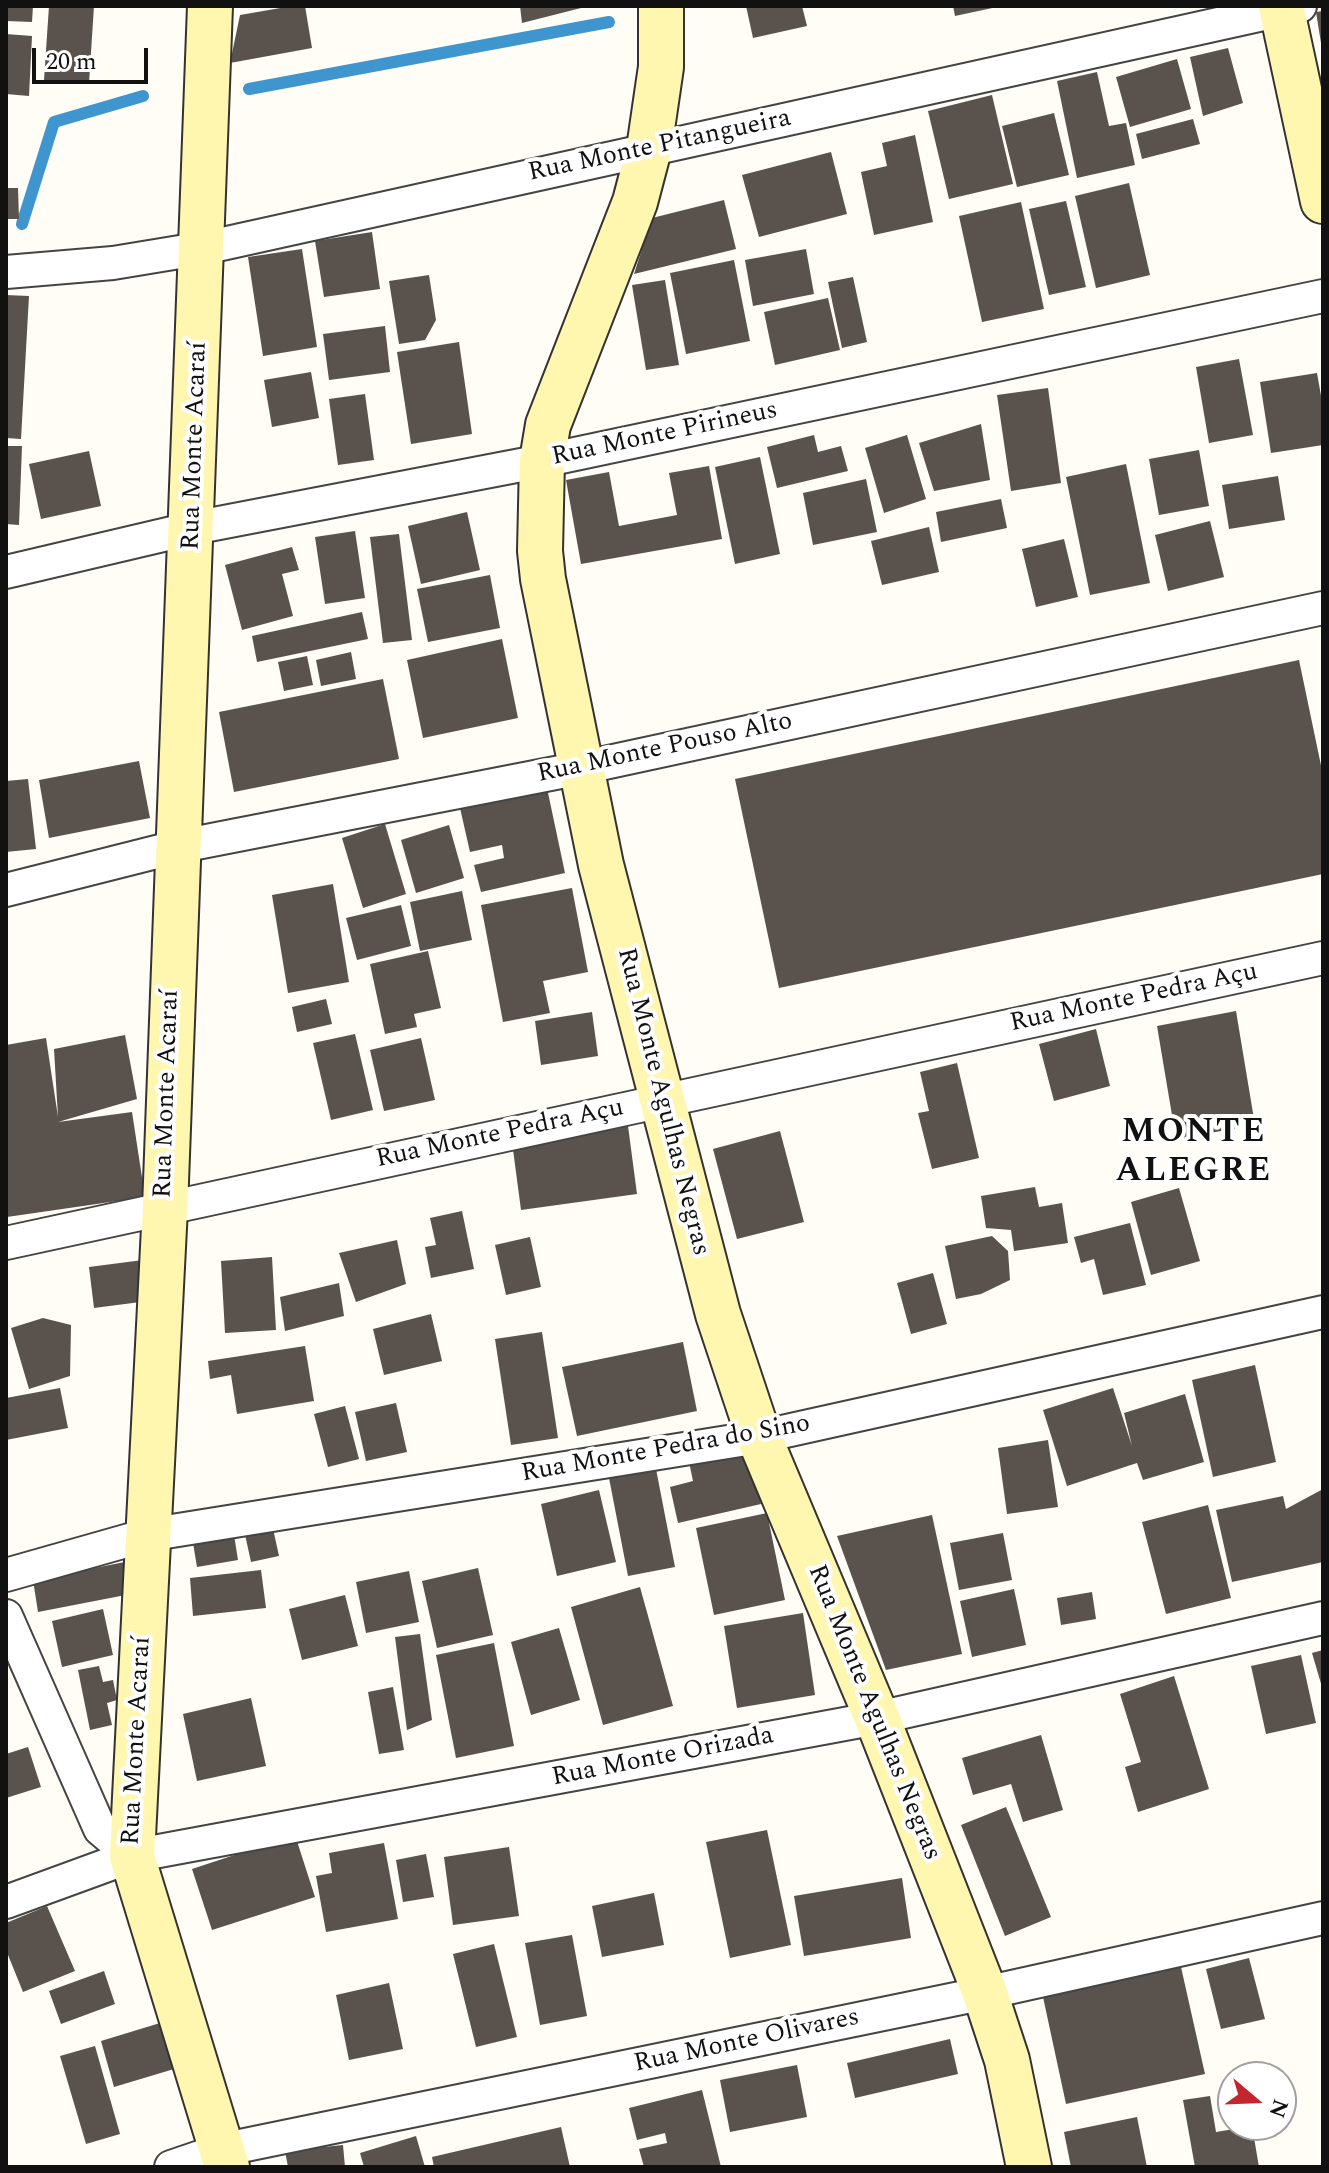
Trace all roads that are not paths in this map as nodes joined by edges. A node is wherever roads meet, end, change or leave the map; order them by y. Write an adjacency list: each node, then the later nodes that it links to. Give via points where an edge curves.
1 (210, 6): 6 (street, Rua Monte Acaraí)
2 (661, 6): 4 (street, Rua Monte Agulhas Negras, via 661,67)
3 (1287, 7): 4 (street, Rua Monte Pitangueira); 5 (street)
4 (649, 149): 6 (street, Rua Monte Pitangueira); 9 (street, Rua Monte Agulhas Negras, via 635,202 548,425)
5 (1323, 201)
6 (204, 248): 7 (street, Rua Monte Pitangueira); 10 (street, Rua Monte Acaraí)
7 (12, 272)
8 (1323, 296): 9 (street, Rua Monte Pirineus)
9 (542, 461): 10 (street, Rua Monte Pirineus); 13 (street, Rua Monte Agulhas Negras, via 543,579)
10 (193, 528): 11 (street, Rua Monte Pirineus); 14 (street, Rua Monte Acaraí)
11 (6, 572)
12 (1323, 608): 13 (street, Rua Monte Pouso Alto)
13 (581, 768): 14 (street, Rua Monte Pouso Alto); 17 (street, Rua Monte Agulhas Negras)
14 (176, 847): 15 (street, Rua Monte Pouso Alto); 18 (street, Rua Monte Acaraí)
15 (6, 890)
16 (1323, 958): 17 (street, Rua Monte Pedra Açu)
17 (661, 1100): 18 (street, Rua Monte Pedra Açu); 21 (street, Rua Monte Agulhas Negras, via 700,1251)
18 (165, 1208): 19 (street, Rua Monte Pedra Açu); 22 (street, Rua Monte Acaraí)
19 (6, 1243)
20 (1323, 1312): 21 (street, Rua Monte Pedra do Sino)
21 (759, 1437): 22 (street, Rua Monte Pedra do Sino); 26 (street, Rua Monte Agulhas Negras)
22 (147, 1535): 23 (street, Rua Monte Pedra do Sino); 27 (street, Rua Monte Acaraí)
23 (6, 1575)
24 (6, 1616): 27 (street, via 100,1829)
25 (1323, 1618): 26 (street, Rua Monte Orizada)
26 (877, 1718): 27 (street, Rua Monte Orizada); 30 (street, Rua Monte Agulhas Negras)
27 (132, 1856): 28 (street, Rua Monte Orizada); 31 (street, Rua Monte Acaraí)
28 (6, 1902)
29 (1323, 1918): 30 (street, Rua Monte Olivares)
30 (985, 1993): 31 (street, Rua Monte Olivares); 33 (street, Rua Monte Agulhas Negras, via 1007,2060)
31 (224, 2158): 32 (street, Rua Monte Olivares)
32 (171, 2167)
33 (1029, 2167)

